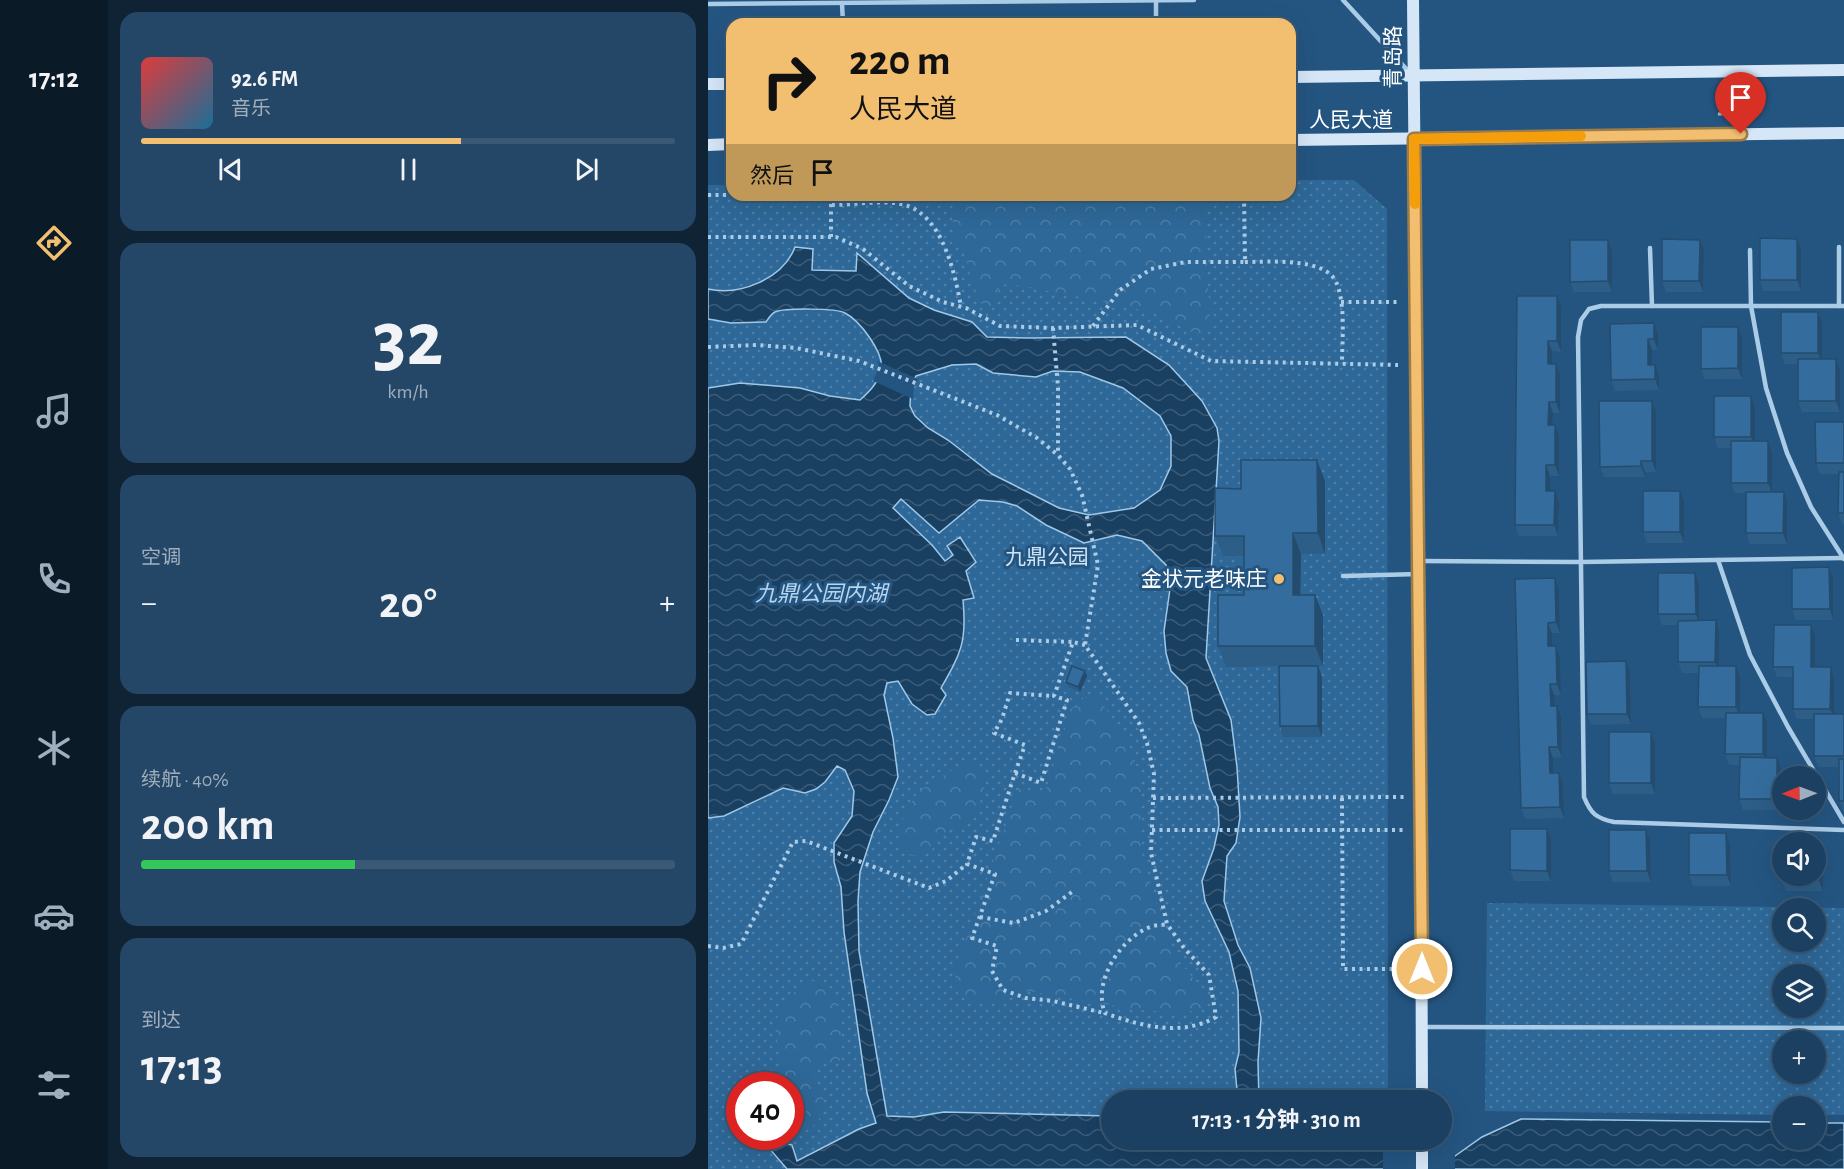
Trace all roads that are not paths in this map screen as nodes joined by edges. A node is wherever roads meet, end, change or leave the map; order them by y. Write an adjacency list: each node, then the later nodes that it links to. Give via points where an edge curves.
1 (1156, 0): 2 (lane); 5 (lane); 8 (lane)
2 (1194, 0)
3 (1343, 0): 10 (lane)
4 (1413, 0): 10 (street, 青岛路)
5 (842, 2): 6 (lane); 7 (lane)
6 (708, 4)
7 (843, 18)
8 (1156, 18)
9 (1844, 70): 10 (street, 人民大道)
10 (1412, 75): 11 (street, 人民大道); 15 (street, 青岛路)
11 (1296, 77)
12 (708, 84): 13 (street)
13 (726, 84)
14 (1844, 133): 15 (street, 人民大道)
15 (1414, 139): 16 (street, 人民大道); 27 (street, 青岛路)
16 (1296, 140)
17 (726, 144): 18 (street)
18 (708, 145)
19 (1839, 247): 24 (lane)
20 (1650, 248): 22 (lane)
21 (1750, 250): 23 (lane)
22 (1652, 306): 23 (lane); 28 (lane, via 1601,306 1589,309 1581,320)
23 (1751, 306): 24 (lane); 25 (lane, via 1766,388 1787,453 1811,507)
24 (1841, 306)
25 (1844, 558): 26 (lane)
26 (1718, 560): 28 (lane); 31 (lane, via 1750,655)
27 (1419, 561): 28 (lane); 29 (street, 青岛路)
28 (1581, 562): 32 (lane, via 1584,797 1588,809 1599,819 1614,822)
29 (1419, 574): 30 (lane); 33 (street, 青岛路)
30 (1343, 576)
31 (1844, 822)
32 (1844, 830)
33 (1422, 1027): 34 (lane); 35 (street, 青岛路)
34 (1844, 1028)
35 (1422, 1090)
36 (1422, 1150): 37 (street)
37 (1422, 1169)

